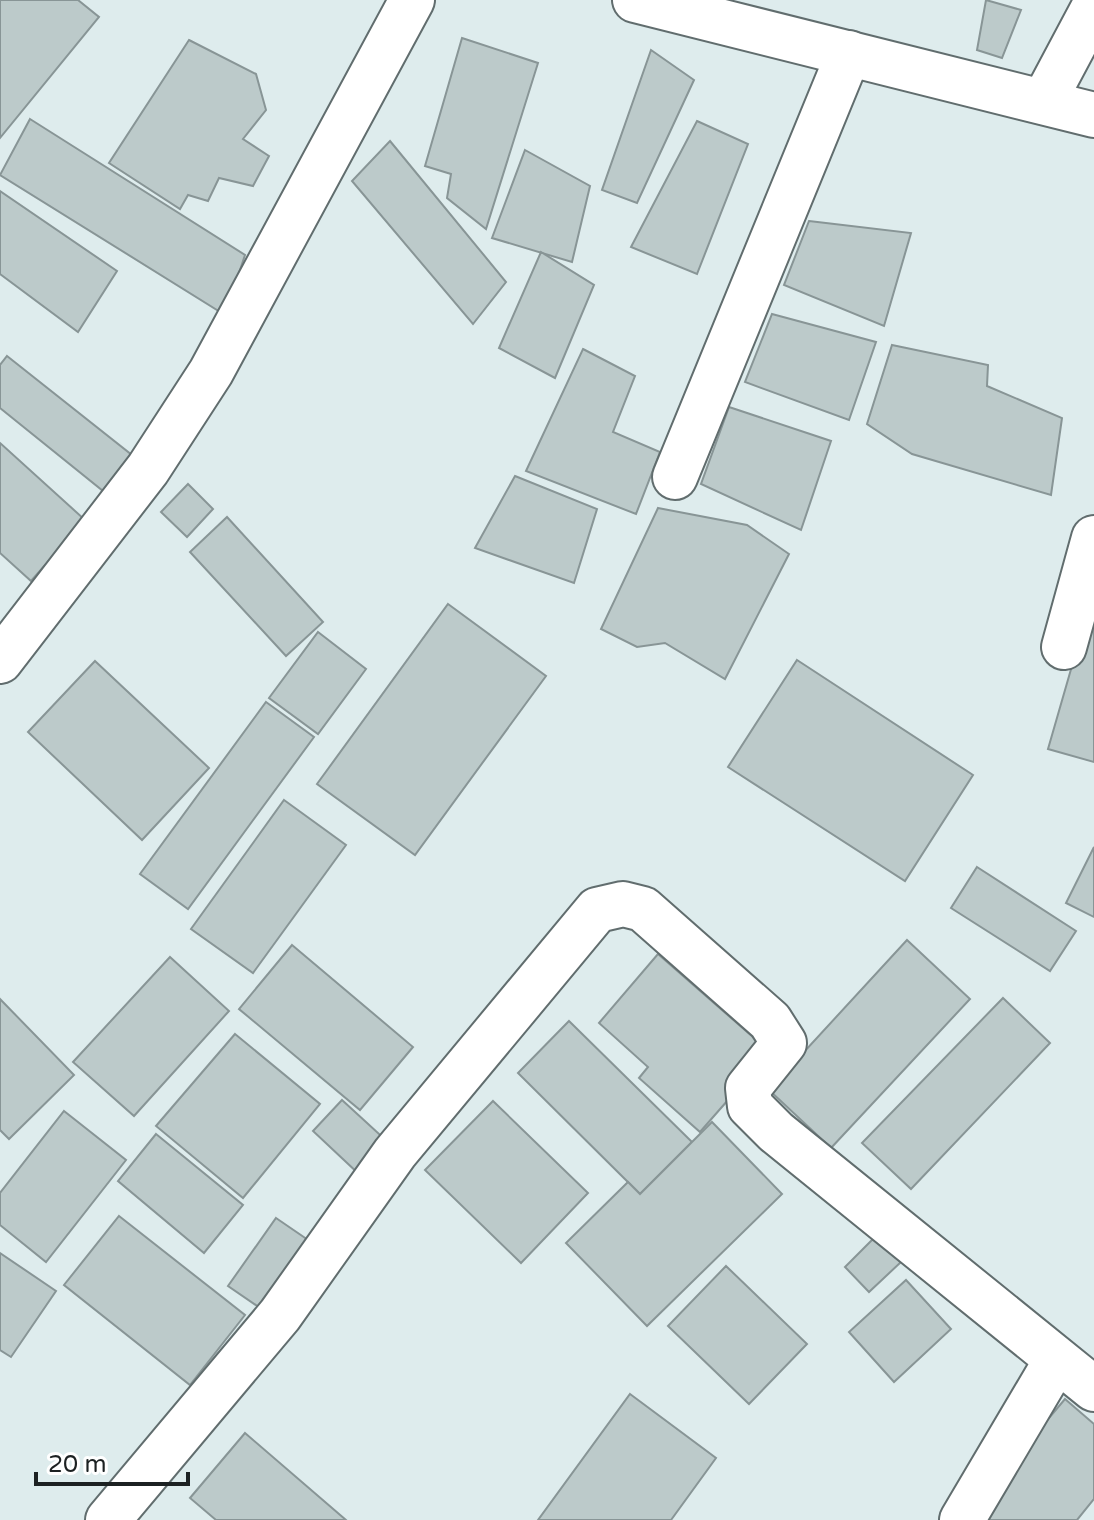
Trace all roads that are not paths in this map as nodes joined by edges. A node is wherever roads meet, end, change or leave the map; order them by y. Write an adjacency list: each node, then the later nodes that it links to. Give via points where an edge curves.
1 (412, 0): 11 (street, via 211,372 148,469)
2 (635, 0): 4 (street)
3 (1094, 7): 6 (street)
4 (749, 13): 5 (street)
5 (849, 53): 6 (street); 8 (street)
6 (1044, 101): 7 (street)
7 (1094, 115)
8 (675, 477)
9 (1094, 538): 10 (street)
10 (1064, 647)
11 (0, 661)
12 (1056, 1361): 13 (street); 14 (street, via 750,1106 748,1088 784,1043 770,1021 643,909 623,904 597,910 395,1153 280,1315); 15 (street)
13 (1094, 1389)
14 (108, 1520)
15 (962, 1520)

